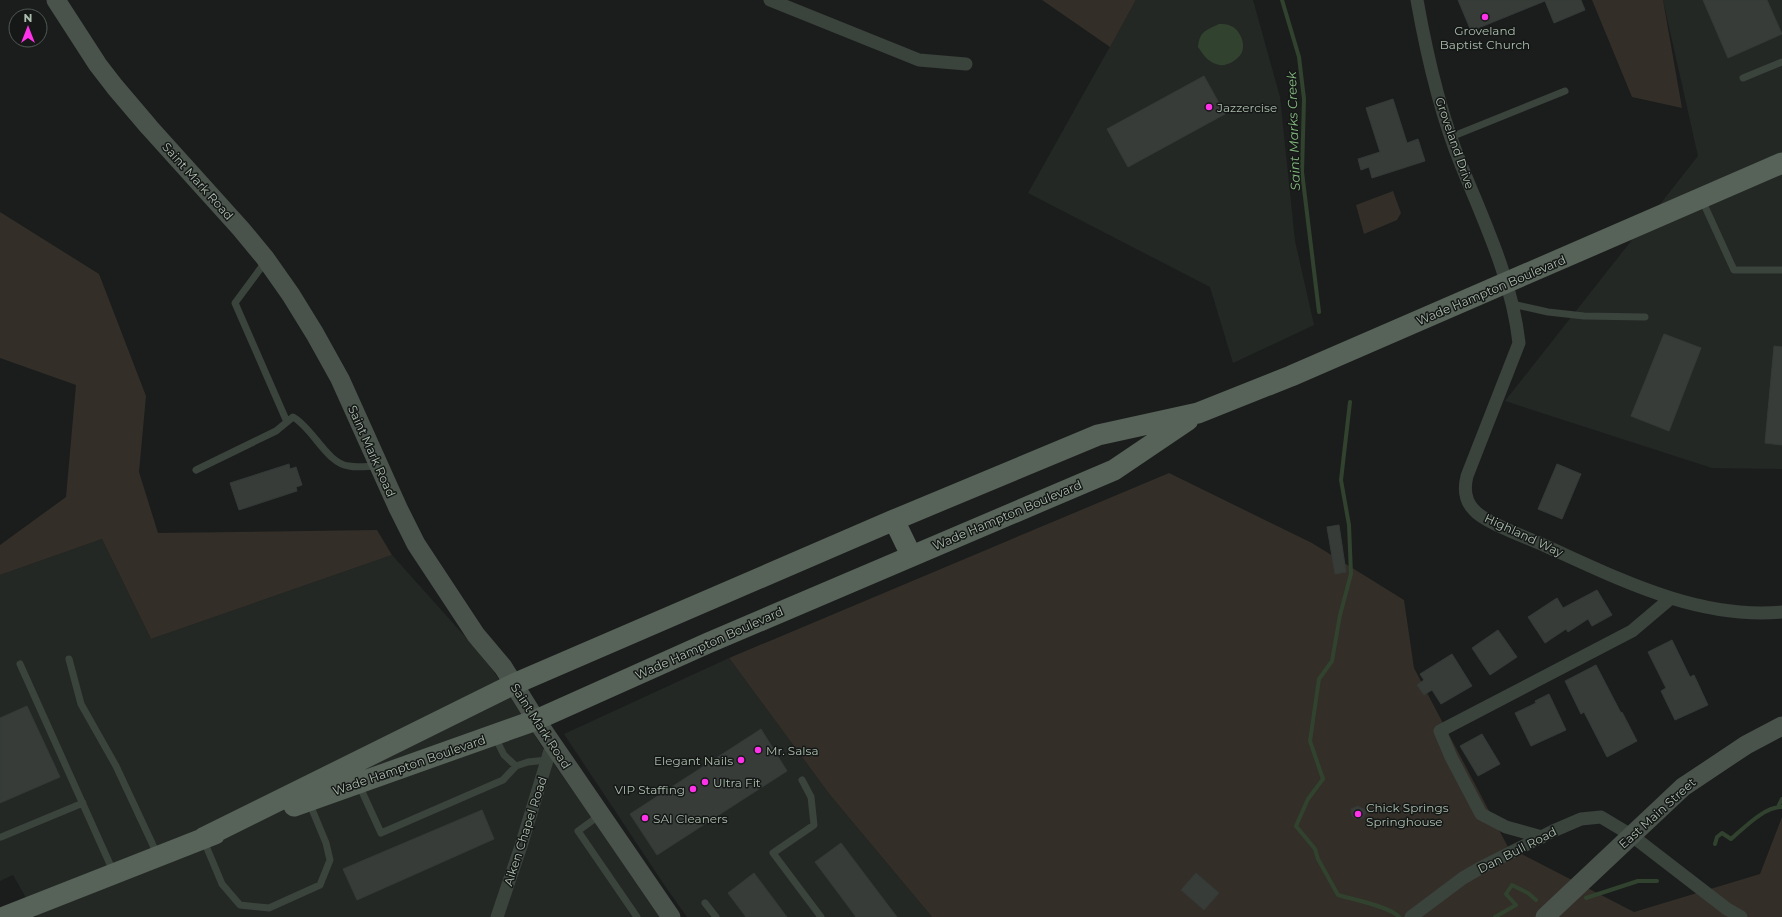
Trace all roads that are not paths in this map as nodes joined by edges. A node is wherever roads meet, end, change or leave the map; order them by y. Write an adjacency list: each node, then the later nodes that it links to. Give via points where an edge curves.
1 (56, 0): 11 (street, Saint Mark Road, via 115,87 242,229)
2 (770, 0): 5 (street, via 919,60)
3 (1417, 0): 8 (street, Groveland Drive, via 1432,72)
4 (1782, 62): 6 (lane)
5 (966, 64)
6 (1743, 78)
7 (1565, 91): 8 (lane)
8 (1451, 137): 13 (street, Groveland Drive, via 1489,230)
9 (1782, 163): 10 (main road, Wade Hampton Boulevard)
10 (1701, 198): 12 (lane, via 1734,270); 13 (main road, Wade Hampton Boulevard)
11 (266, 260): 17 (lane, via 235,303); 18 (street, Saint Mark Road, via 315,334 340,379)
12 (1782, 270)
13 (1507, 283): 14 (street, Highland Way); 16 (main road, Wade Hampton Boulevard)
14 (1512, 304): 15 (lane, via 1584,316); 22 (street, Highland Way, via 1519,343 1467,476 1465,492 1470,505 1478,514 1506,528 1622,580)
15 (1646, 317)
16 (1198, 413): 20 (main road, Wade Hampton Boulevard, via 1098,435); 21 (main road, Wade Hampton Boulevard, via 1114,470)
17 (287, 422): 18 (lane, via 293,417 303,422 338,463 348,466); 19 (lane, via 276,431)
18 (379, 466): 26 (street, Saint Mark Road, via 416,544 476,635)
19 (196, 470)
20 (894, 520): 21 (main road); 26 (main road, Wade Hampton Boulevard)
21 (911, 556): 27 (main road, Wade Hampton Boulevard)
22 (1671, 598): 23 (street, Highland Way, via 1721,611 1750,614); 38 (street, via 1632,631 1440,731 1481,814 1506,827)
23 (1782, 612)
24 (69, 659): 41 (lane, via 80,704 116,766)
25 (20, 664): 35 (lane)
26 (514, 684): 27 (street, Saint Mark Road); 40 (main road, Wade Hampton Boulevard)
27 (536, 720): 29 (main road, Wade Hampton Boulevard); 30 (street, Saint Mark Road)
28 (1782, 726): 37 (street, East Main Street, via 1746,744 1683,787)
29 (494, 735): 31 (lane, via 504,755); 33 (main road, Wade Hampton Boulevard)
30 (550, 752): 31 (lane); 36 (street, Saint Mark Road); 45 (street, Aiken Chapel Road)
31 (516, 766): 33 (lane, via 503,780 381,833)
32 (802, 780): 49 (lane, via 811,797 814,825 773,853)
33 (358, 783): 34 (main road, Wade Hampton Boulevard)
34 (309, 800): 40 (main road, Wade Hampton Boulevard); 40 (lane, via 330,860 320,885 269,908 240,905 222,884)
35 (83, 803): 39 (lane); 42 (lane)
36 (600, 815): 46 (lane, via 578,831); 47 (street, Saint Mark Road)
37 (1631, 835): 38 (street, Dan Bull Road, via 1601,817 1581,819); 51 (street, East Main Street); 52 (street, Dan Bull Road)
38 (1542, 836): 50 (street, Dan Bull Road, via 1463,878)
39 (1, 837)
40 (203, 838): 41 (main road, Wade Hampton Boulevard)
41 (158, 856): 42 (main road, Wade Hampton Boulevard)
42 (114, 873): 44 (main road, Wade Hampton Boulevard, via 30,910)
43 (705, 903): 48 (lane)
44 (4, 917)
45 (497, 917)
46 (637, 917)
47 (671, 917)
48 (716, 917)
49 (821, 917)
50 (1411, 917)
51 (1545, 917)
52 (1741, 917)

